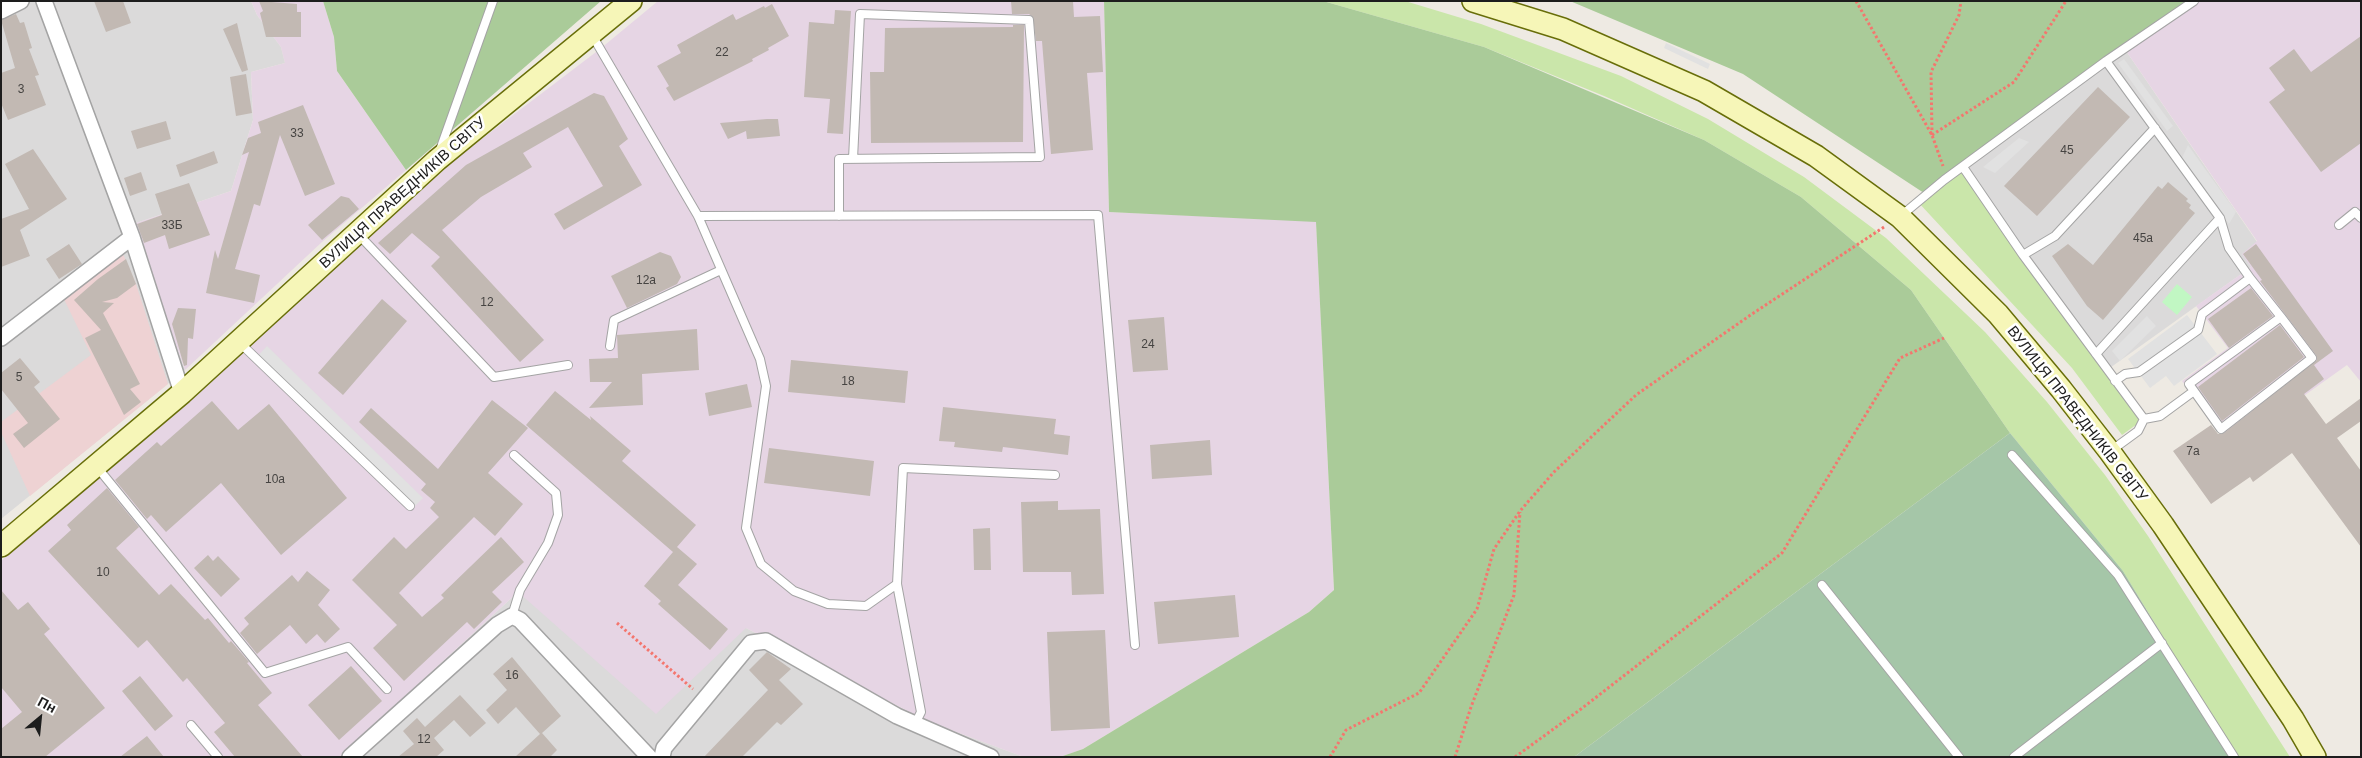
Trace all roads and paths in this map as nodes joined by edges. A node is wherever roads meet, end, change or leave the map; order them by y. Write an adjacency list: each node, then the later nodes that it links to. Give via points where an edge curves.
1 (21, 1): 10 (street)
2 (44, 1): 26 (street)
3 (493, 1): 16 (lane)
4 (631, 1): 11 (main road, ВУЛИЦЯ ПРАВЕДНИКІВ СВІТУ)
5 (1856, 1): 14 (path)
6 (1961, 1): 14 (path, via 1959,15 1931,72)
7 (2066, 1): 14 (path, via 2014,82)
8 (2194, 1): 12 (lane)
9 (1480, 3): 21 (main road, ВУЛИЦЯ ПРАВЕДНИКІВ СВІТУ, via 1563,29 1704,91 1816,156)
10 (1, 11)
11 (590, 34): 16 (main road, ВУЛИЦЯ ПРАВЕДНИКІВ СВІТУ); 19 (lane)
12 (2106, 61): 13 (lane); 17 (lane)
13 (2155, 128): 22 (lane); 27 (lane, via 2055,236)
14 (1932, 135): 18 (path)
15 (853, 159): 15 (lane, via 860,14 1029,20 1040,157); 20 (lane, via 839,159)
16 (437, 160): 25 (main road, ВУЛИЦЯ ПРАВЕДНИКІВ СВІТУ)
17 (1963, 166): 18 (lane); 27 (lane)
18 (1944, 180): 21 (lane)
19 (698, 216): 20 (lane); 28 (lane)
20 (839, 216): 54 (lane, via 1098,215)
21 (1900, 217): 41 (main road, ВУЛИЦЯ ПРАВЕДНИКІВ СВІТУ, via 1998,314); 47 (path, via 1636,395 1554,472)
22 (2220, 218): 29 (lane, via 2230,248); 35 (lane)
23 (2361, 218): 24 (lane, via 2355,212)
24 (2339, 225)
25 (357, 233): 33 (main road, ВУЛИЦЯ ПРАВЕДНИКІВ СВІТУ); 36 (lane, via 494,377)
26 (132, 237): 31 (street); 39 (street)
27 (2023, 255): 35 (lane)
28 (721, 270): 34 (lane, via 614,320); 49 (lane, via 760,359 766,386 746,528 761,564 794,591 828,604 866,606)
29 (2250, 278): 30 (lane); 37 (lane, via 2202,314 2198,330 2139,372 2125,374)
30 (2280, 317): 38 (lane, via 2189,384); 38 (lane, via 2312,358 2222,429)
31 (1, 338)
32 (1944, 338): 66 (path, via 1900,358 1782,553 1589,704)
33 (238, 342): 39 (main road, ВУЛИЦЯ ПРАВЕДНИКІВ СВІТУ); 46 (lane)
34 (610, 346)
35 (2096, 354): 37 (lane)
36 (568, 365)
37 (2115, 381): 40 (lane)
38 (2194, 391): 40 (lane, via 2160,416)
39 (182, 393): 44 (main road, ВУЛИЦЯ ПРАВЕДНИКІВ СВІТУ)
40 (2144, 419): 41 (lane, via 2138,431)
41 (2110, 452): 70 (main road, ВУЛИЦЯ ПРАВЕДНИКІВ СВІТУ, via 2163,525)
42 (514, 455): 51 (lane, via 556,492 558,515 548,543 520,590)
43 (2012, 455): 53 (lane, via 2118,576)
44 (96, 466): 48 (main road, ВУЛИЦЯ ПРАВЕДНИКІВ СВІТУ); 55 (lane, via 265,673 348,647)
45 (1055, 475): 49 (lane, via 903,468)
46 (410, 506)
47 (1520, 512): 64 (path, via 1494,549 1477,609 1420,693 1346,730); 65 (path, via 1514,595)
48 (1, 546)
49 (897, 584): 57 (lane, via 921,712)
50 (1822, 585): 67 (lane)
51 (512, 616): 60 (street, via 497,625); 61 (street, via 520,620)
52 (617, 623): 56 (path)
53 (2162, 643): 68 (lane); 69 (lane)
54 (1134, 645)
55 (387, 689)
56 (705, 699): 57 (street, via 751,643 766,641); 62 (street, via 664,748)
57 (915, 724): 63 (street)
58 (191, 725): 59 (lane)
59 (218, 757)
60 (350, 757)
61 (649, 757)
62 (662, 757)
63 (990, 757)
64 (1330, 757)
65 (1456, 757)
66 (1515, 757)
67 (1959, 757)
68 (2014, 757)
69 (2234, 757)
70 (2315, 757)

